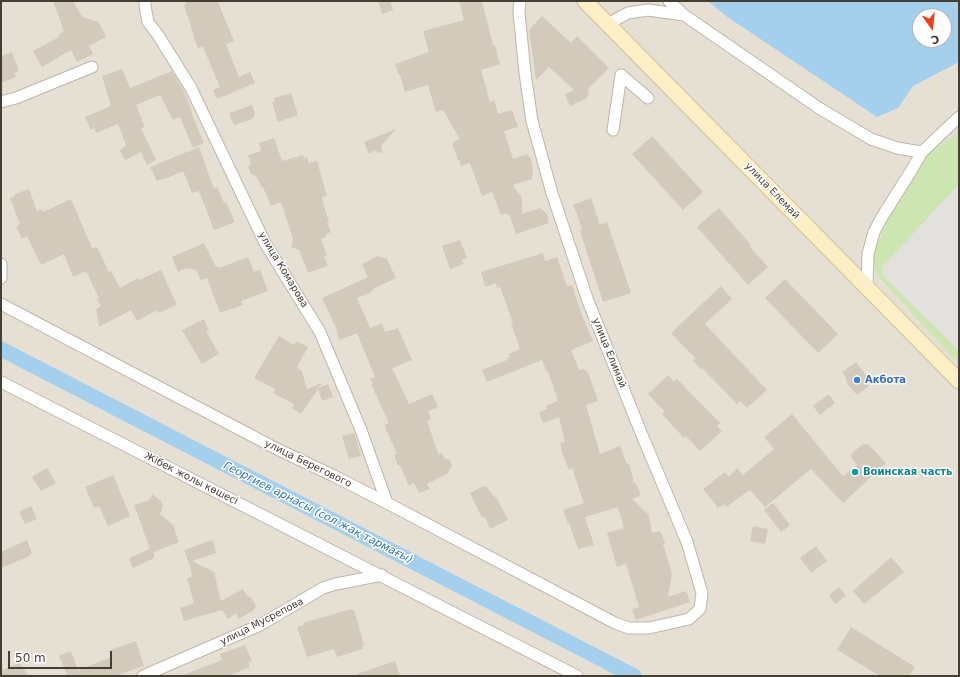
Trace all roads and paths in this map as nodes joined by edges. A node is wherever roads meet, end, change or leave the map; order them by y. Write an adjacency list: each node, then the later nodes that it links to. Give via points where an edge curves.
1 (146, 1): 21 (street, улица Комарова, via 148,22 191,88 265,243 320,332 361,430)
2 (520, 1): 23 (street, улица Елимай, via 525,73 532,121 552,193 588,301 687,542 702,593 700,609 688,619 649,628 629,628)
3 (585, 1): 8 (street, улица Елемай)
4 (644, 1): 6 (street)
5 (669, 1): 7 (street)
6 (632, 13): 7 (street, via 648,10); 8 (street)
7 (684, 15): 14 (street, via 819,108 871,139 896,148)
8 (608, 24): 17 (street, улица Елемай)
9 (92, 67): 11 (street)
10 (648, 98): 13 (street, via 621,75)
11 (1, 102)
12 (959, 118): 14 (street)
13 (613, 130)
14 (922, 152): 17 (street, via 874,232 868,254)
15 (1, 264): 16 (street)
16 (1, 278)
17 (867, 288): 19 (street, улица Елемай)
18 (1, 304): 21 (street, улица Берегового, via 279,450)
19 (959, 381)
20 (1, 382): 22 (street, Жібек жолы көшесі)
21 (386, 503): 23 (street, улица Берегового)
22 (382, 575): 24 (street, улица Мусрепова, via 323,588 260,625); 25 (street, Жібек жолы көшесі)
23 (615, 623)
24 (143, 676)
25 (577, 676)

